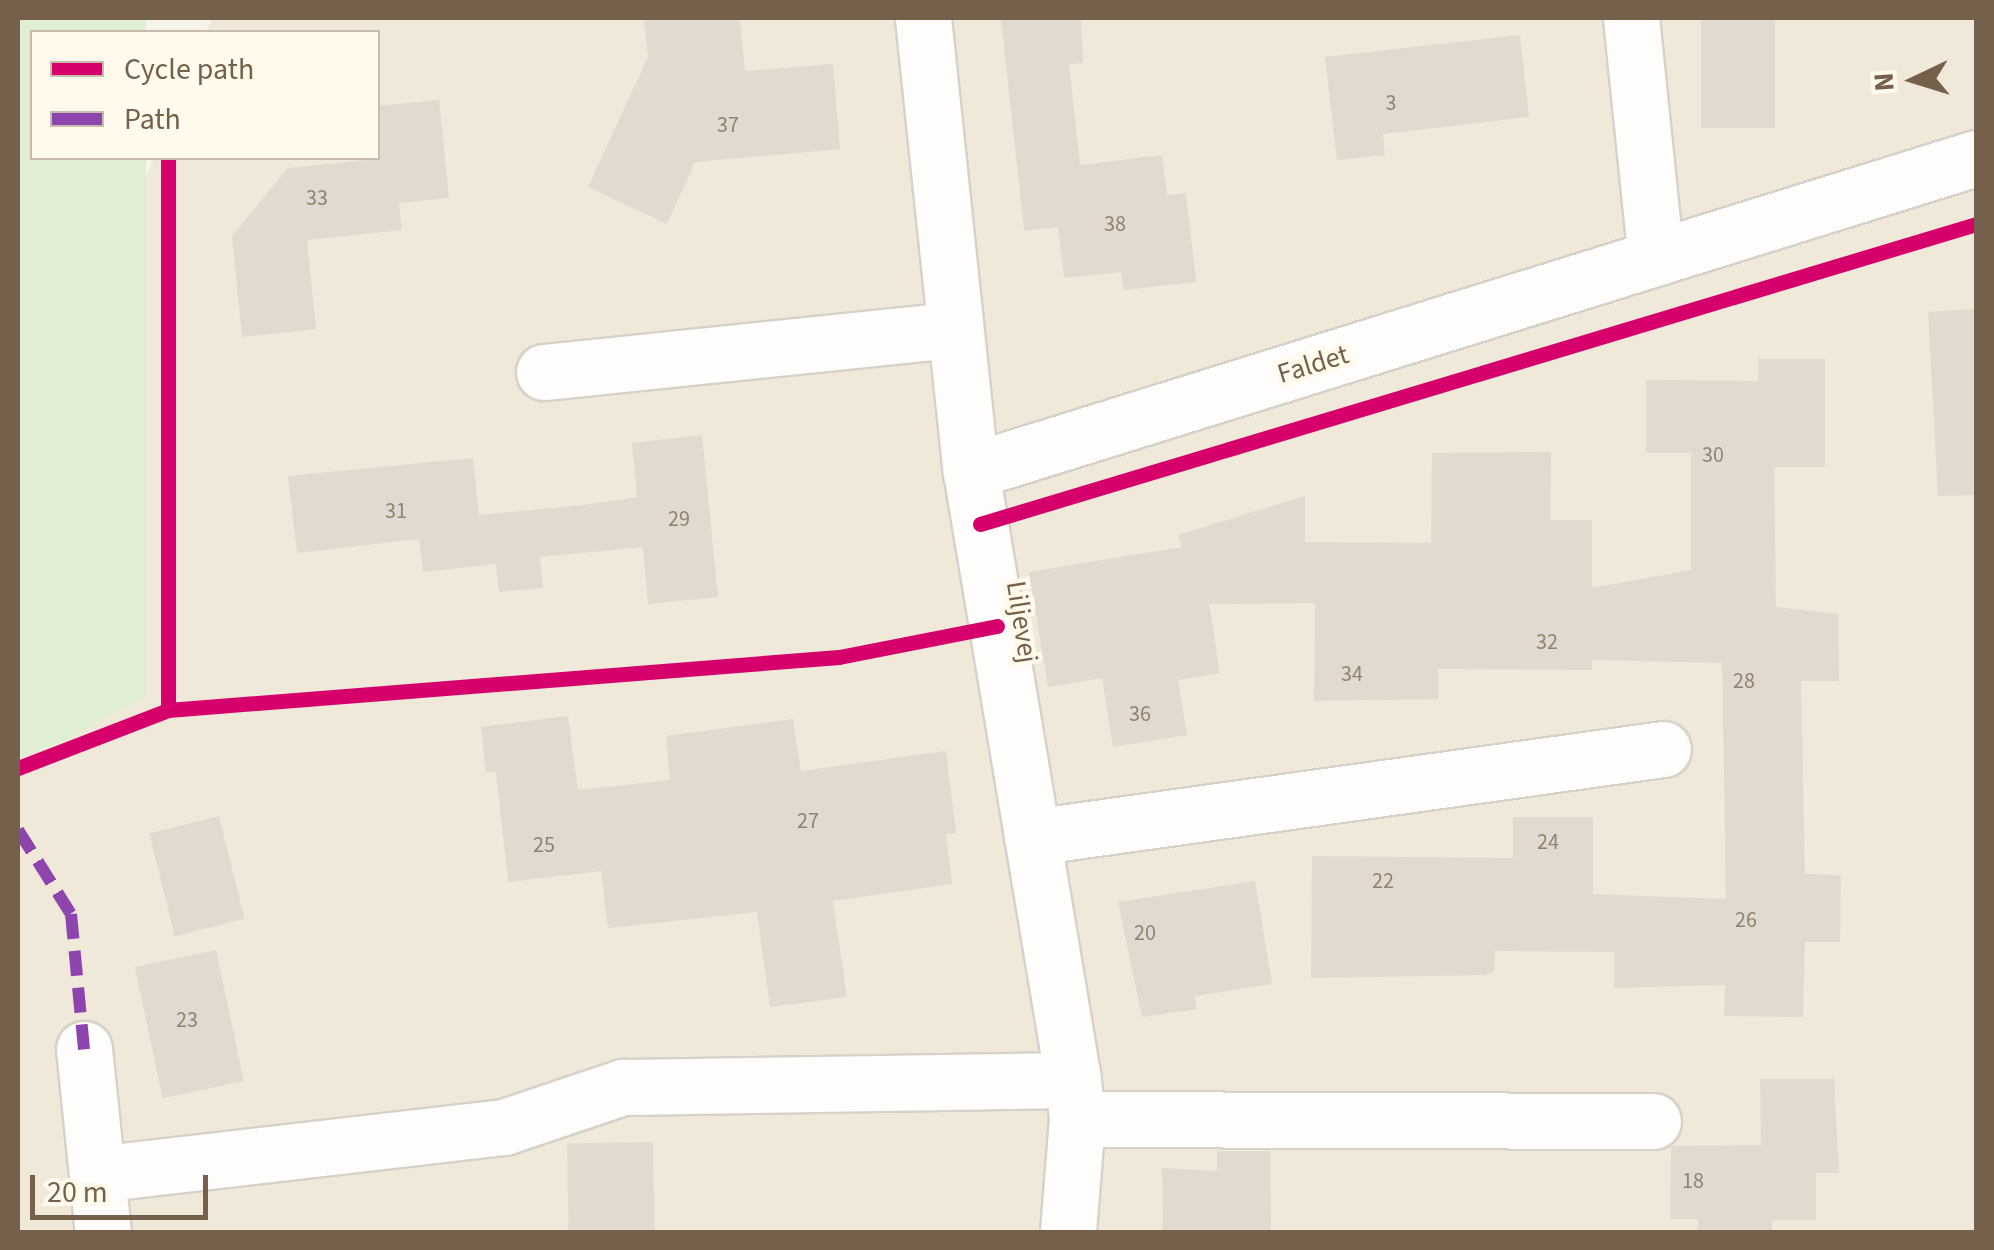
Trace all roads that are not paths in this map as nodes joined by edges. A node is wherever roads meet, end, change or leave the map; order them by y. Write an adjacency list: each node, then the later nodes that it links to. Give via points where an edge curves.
1 (923, 18): 5 (street, Liljevej)
2 (1631, 18): 4 (street)
3 (1976, 158): 4 (street, Faldet)
4 (1656, 258): 7 (street, Faldet)
5 (952, 330): 6 (street); 7 (street, Liljevej)
6 (544, 372)
7 (970, 471): 9 (street, Liljevej)
8 (1663, 749): 9 (street)
9 (1032, 838): 11 (street, Liljevej)
10 (84, 1049): 13 (street)
11 (1075, 1100): 12 (street); 13 (street, via 624,1087 504,1126); 15 (street, Liljevej)
12 (1653, 1121)
13 (97, 1174): 14 (street)
14 (104, 1232)
15 (1068, 1232)

